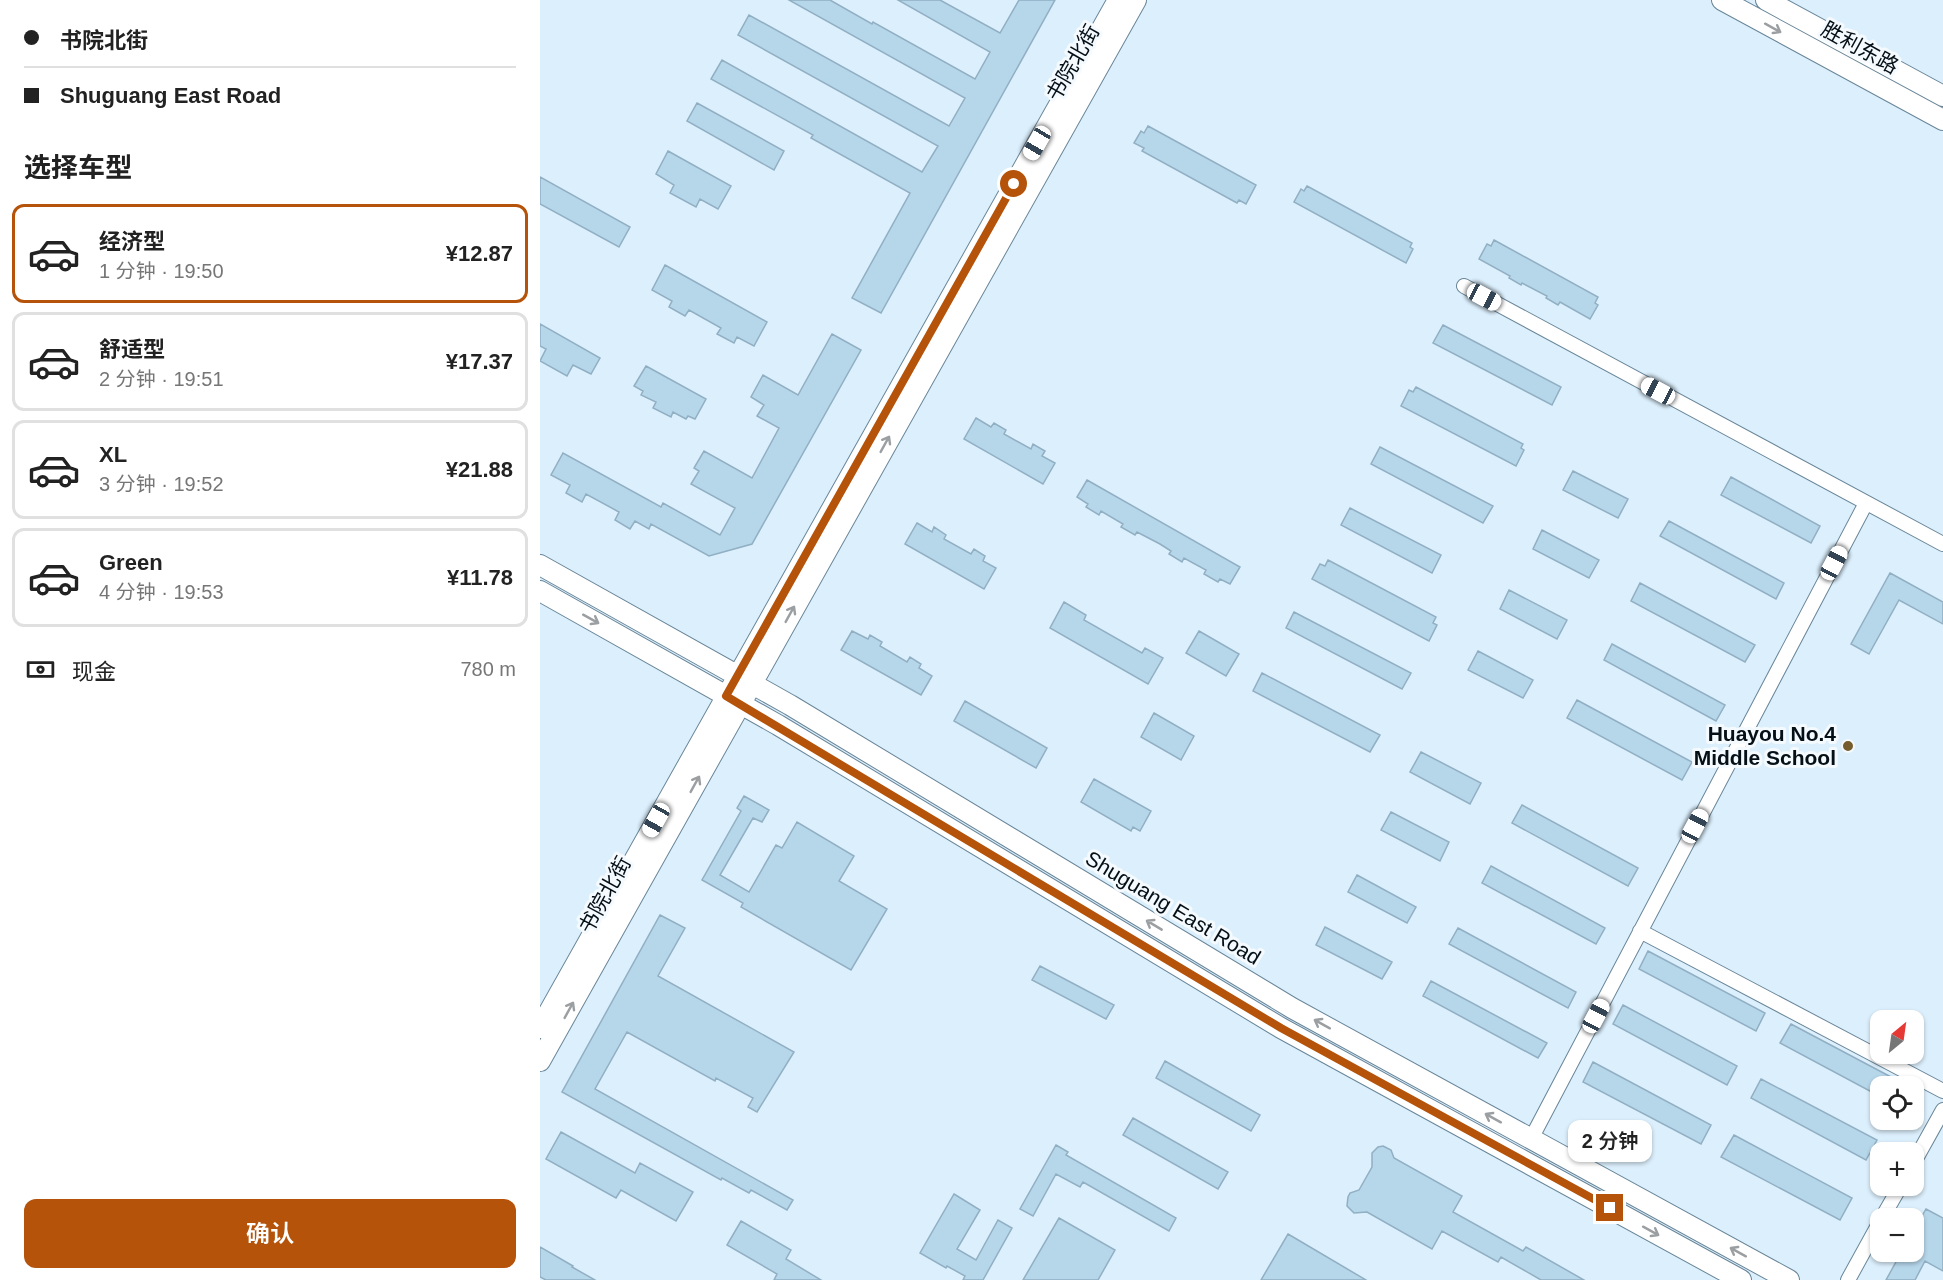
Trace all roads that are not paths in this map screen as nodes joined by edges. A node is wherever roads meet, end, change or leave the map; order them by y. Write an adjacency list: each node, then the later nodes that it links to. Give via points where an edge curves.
1 (1118, 0): 12 (street, 书院北街)
2 (1136, 0): 12 (street, 书院北街, one-way to 2)
3 (1722, 0): 6 (street, 胜利东路, one-way to 6)
4 (1766, 0): 5 (street, 胜利东路)
5 (1943, 96)
6 (1943, 120)
7 (1464, 286): 8 (street)
8 (1866, 502): 9 (street); 14 (street)
9 (1943, 544)
10 (540, 565): 12 (street, Shuguang East Road)
11 (540, 591): 13 (street, one-way to 13)
12 (744, 679): 13 (street, 书院北街); 19 (street, Shuguang East Road, one-way to 12, via 1292,1008)
13 (733, 700): 15 (street, 书院北街); 16 (street, 书院北街, one-way to 13); 22 (street, one-way to 22, via 1281,1028)
14 (1640, 931): 17 (street); 19 (street)
15 (540, 1028)
16 (540, 1061)
17 (1943, 1091)
18 (1943, 1110): 20 (street)
19 (1531, 1139): 23 (street, Shuguang East Road, one-way to 19)
20 (1924, 1143)
21 (1870, 1241): 24 (street)
22 (1741, 1280)
23 (1789, 1280)
24 (1848, 1280)

